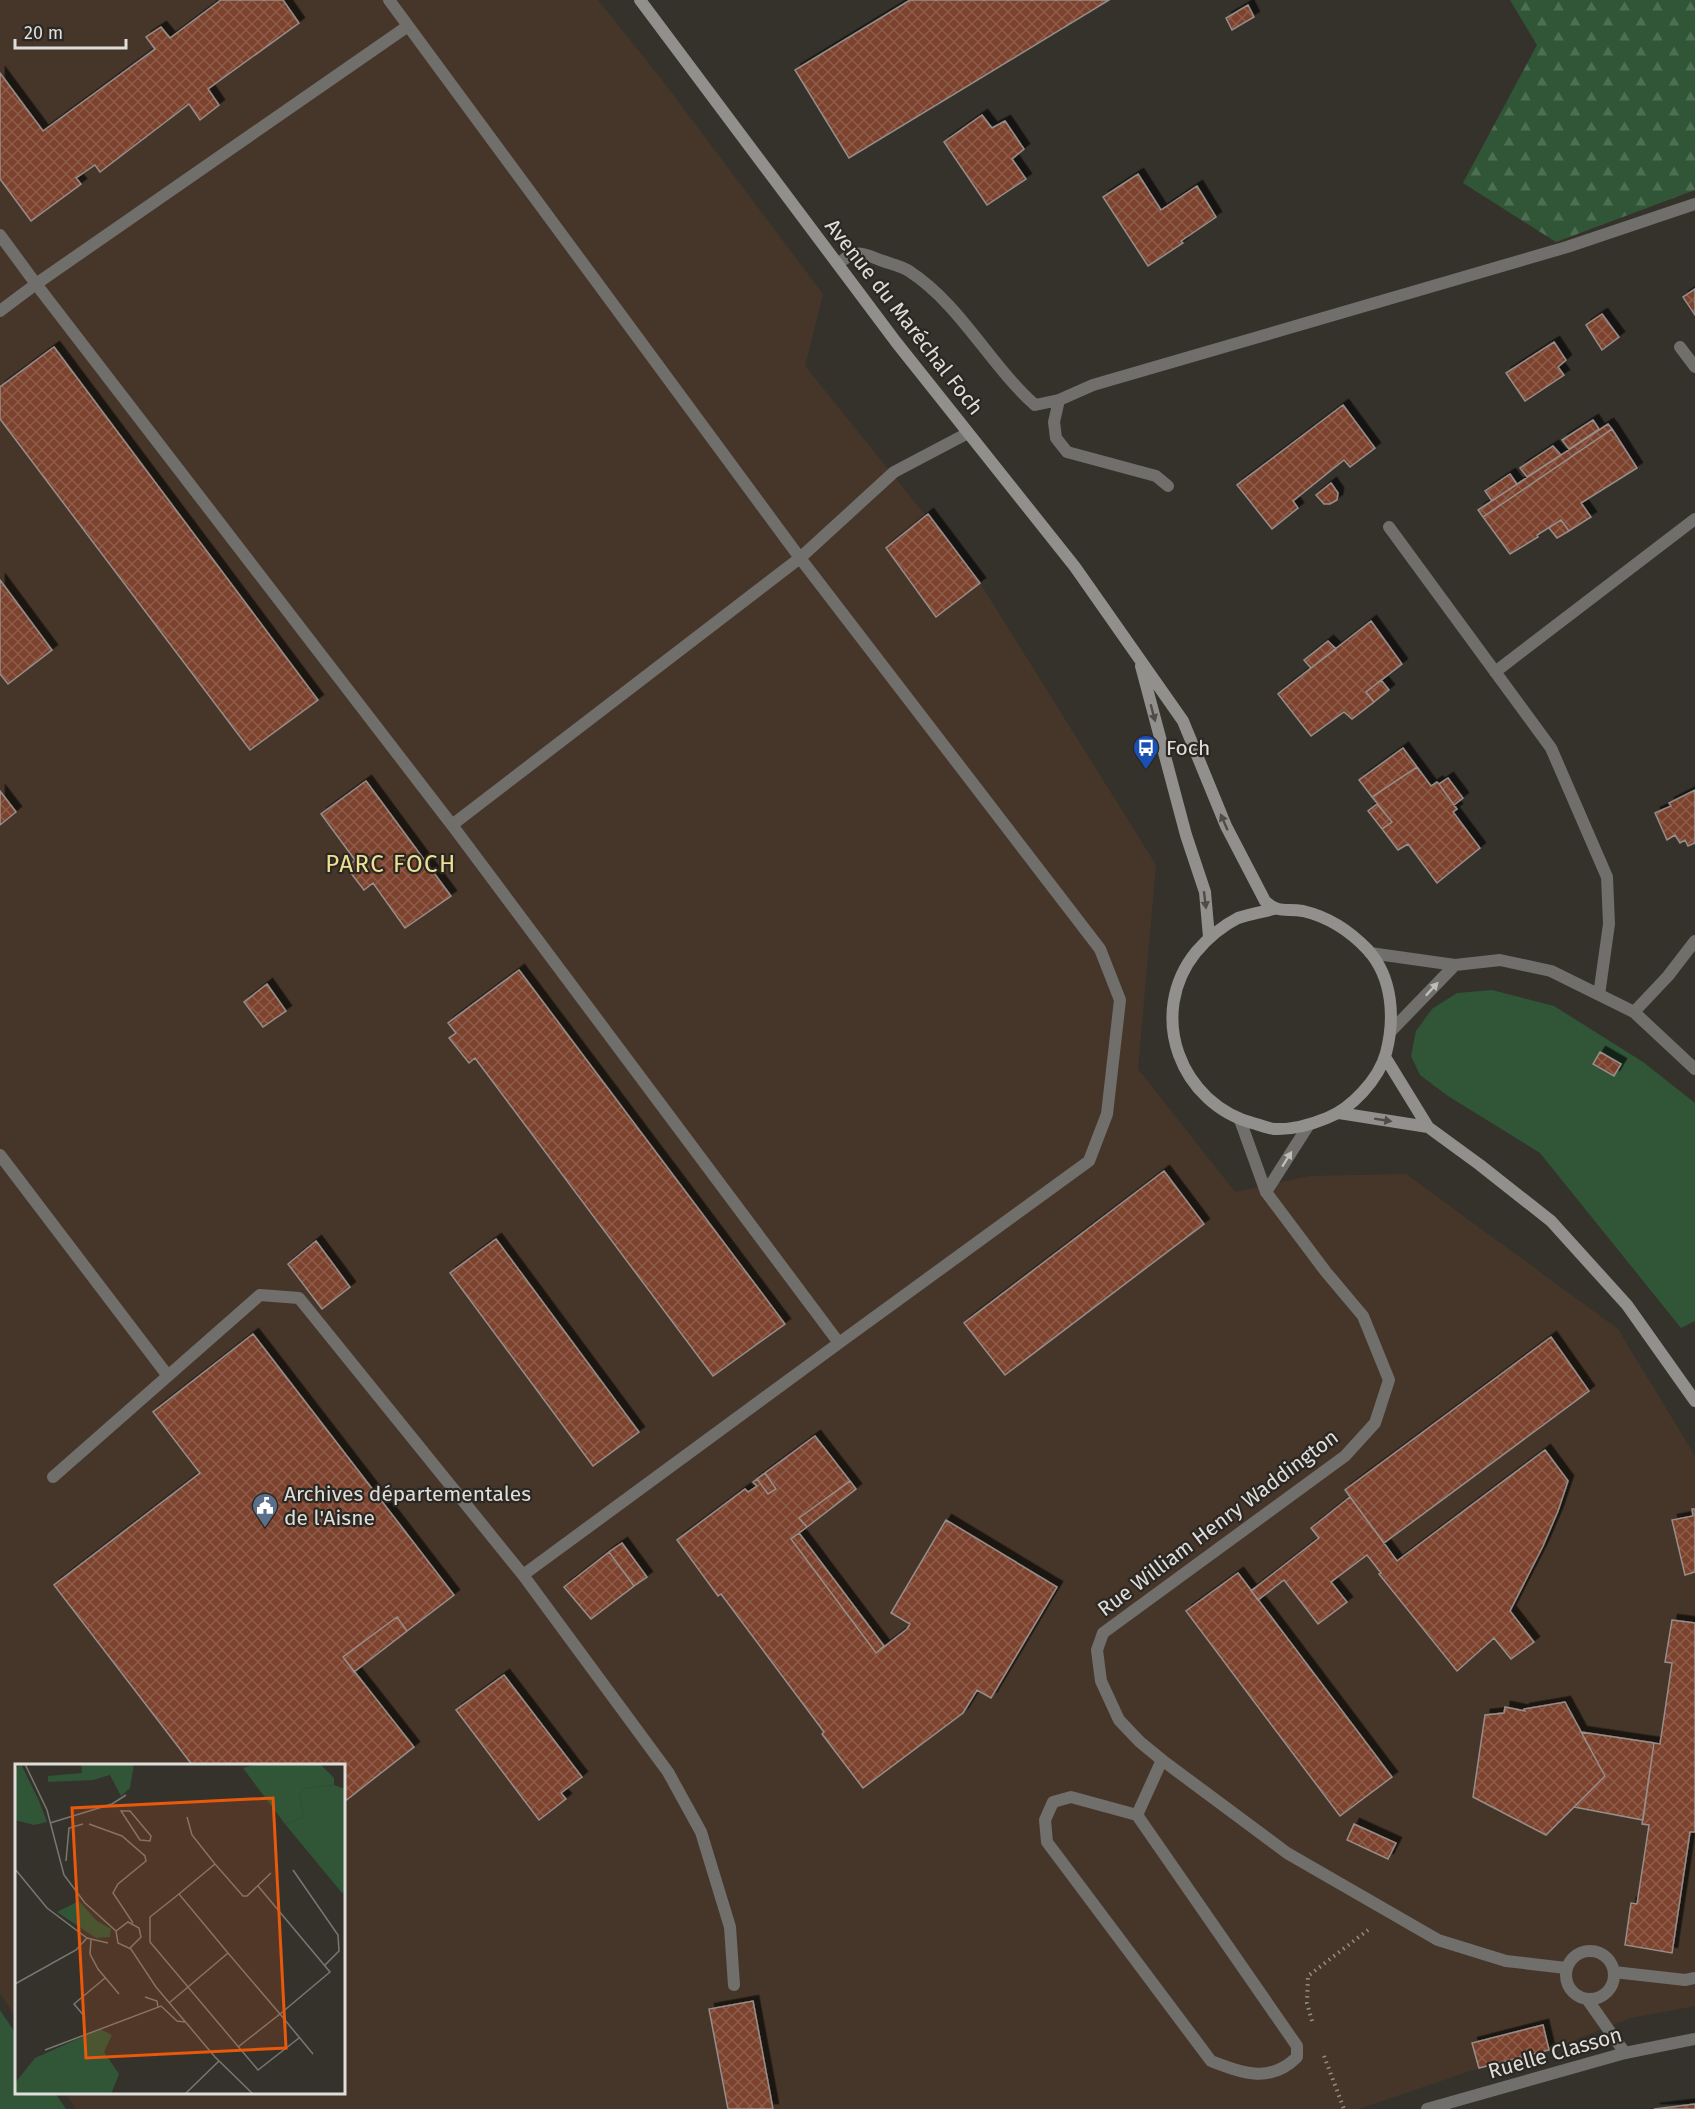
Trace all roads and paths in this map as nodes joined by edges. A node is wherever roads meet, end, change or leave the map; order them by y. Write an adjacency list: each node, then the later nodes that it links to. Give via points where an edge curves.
1 (389, 0): 3 (street)
2 (640, 0): 6 (main road, Avenue du Maréchal Foch)
3 (408, 26): 7 (street); 16 (street)
4 (1695, 204): 11 (street, via 1568,247 1094,385)
5 (0, 235): 7 (street)
6 (838, 264): 11 (street, via 850,254 861,252 908,270 949,304 1017,389 1035,405); 12 (main road, Avenue du Maréchal Foch)
7 (36, 284): 8 (street); 19 (street)
8 (0, 311)
9 (1680, 347): 10 (street)
10 (1695, 367)
11 (1059, 400): 13 (street, via 1054,422 1056,438 1067,452 1156,476)
12 (968, 433): 16 (street, via 894,472); 17 (main road, Avenue du Maréchal Foch, via 1075,567)
13 (1168, 486)
14 (1695, 519): 18 (street)
15 (1389, 527): 18 (street)
16 (800, 558): 19 (street); 36 (street, via 1100,949 1120,1000 1107,1114 1089,1161)
17 (1138, 656): 20 (main road, Avenue du Maréchal Foch, one-way to 17, via 1265,901 1226,826 1184,720); 21 (main road, one-way to 21, via 1205,892)
18 (1495, 672): 25 (street, via 1551,748 1607,877 1609,924)
19 (452, 825): 36 (street)
20 (1274, 909): 21 (main road, via 1239,918); 23 (main road, via 1328,919 1351,933)
21 (1209, 937): 31 (main road, via 1186,965 1176,991 1173,1037 1186,1072 1208,1100)
22 (1695, 941): 26 (street)
23 (1370, 953): 24 (street); 27 (main road, via 1389,995)
24 (1455, 965): 25 (street, via 1500,960 1551,971); 27 (street, one-way to 24)
25 (1599, 995): 26 (street)
26 (1634, 1012): 29 (street)
27 (1391, 1031): 28 (main road)
28 (1385, 1057): 30 (main road, via 1366,1089); 33 (main road)
29 (1695, 1069)
30 (1339, 1113): 32 (main road); 33 (main road, one-way to 33)
31 (1240, 1120): 32 (main road, via 1273,1129); 35 (street, Rue William Henry Waddington)
32 (1308, 1125): 35 (street, one-way to 32)
33 (1428, 1127): 38 (main road, via 1551,1221 1627,1305)
34 (0, 1155): 37 (street)
35 (1266, 1192): 41 (street, Rue William Henry Waddington, via 1363,1316 1389,1380 1375,1423 1345,1456 1103,1633 1097,1650 1101,1681 1119,1720)
36 (839, 1343): 40 (street)
37 (168, 1376): 39 (street); 40 (street, via 260,1295 299,1298)
38 (1695, 1401)
39 (53, 1477)
40 (523, 1575): 47 (street, via 668,1772 701,1832 730,1928)
41 (1162, 1761): 42 (street); 43 (street, Rue William Henry Waddington, via 1287,1853)
42 (1137, 1815): 42 (street, via 1071,1797 1053,1803 1045,1820 1047,1842 1211,2061 1241,2073 1269,2074 1287,2066 1297,2057 1298,2046)
43 (1390, 1912): 44 (street, Rue William Henry Waddington, via 1438,1940 1506,1961); 49 (path, via 1308,1976 1307,2003)
44 (1566, 1968): 45 (street, via 1583,1951 1598,1952 1609,1959); 48 (street, via 1567,1984 1575,1995)
45 (1614, 1972): 46 (street); 48 (street, via 1612,1985 1600,1997)
46 (1695, 1978)
47 (734, 1985)
48 (1587, 1999): 51 (street)
49 (1313, 2023)
50 (1695, 2039): 51 (street, Ruelle Classon)
51 (1625, 2053): 54 (street, Ruelle Classon)
52 (1323, 2054): 53 (path)
53 (1344, 2109)
54 (1427, 2109)

